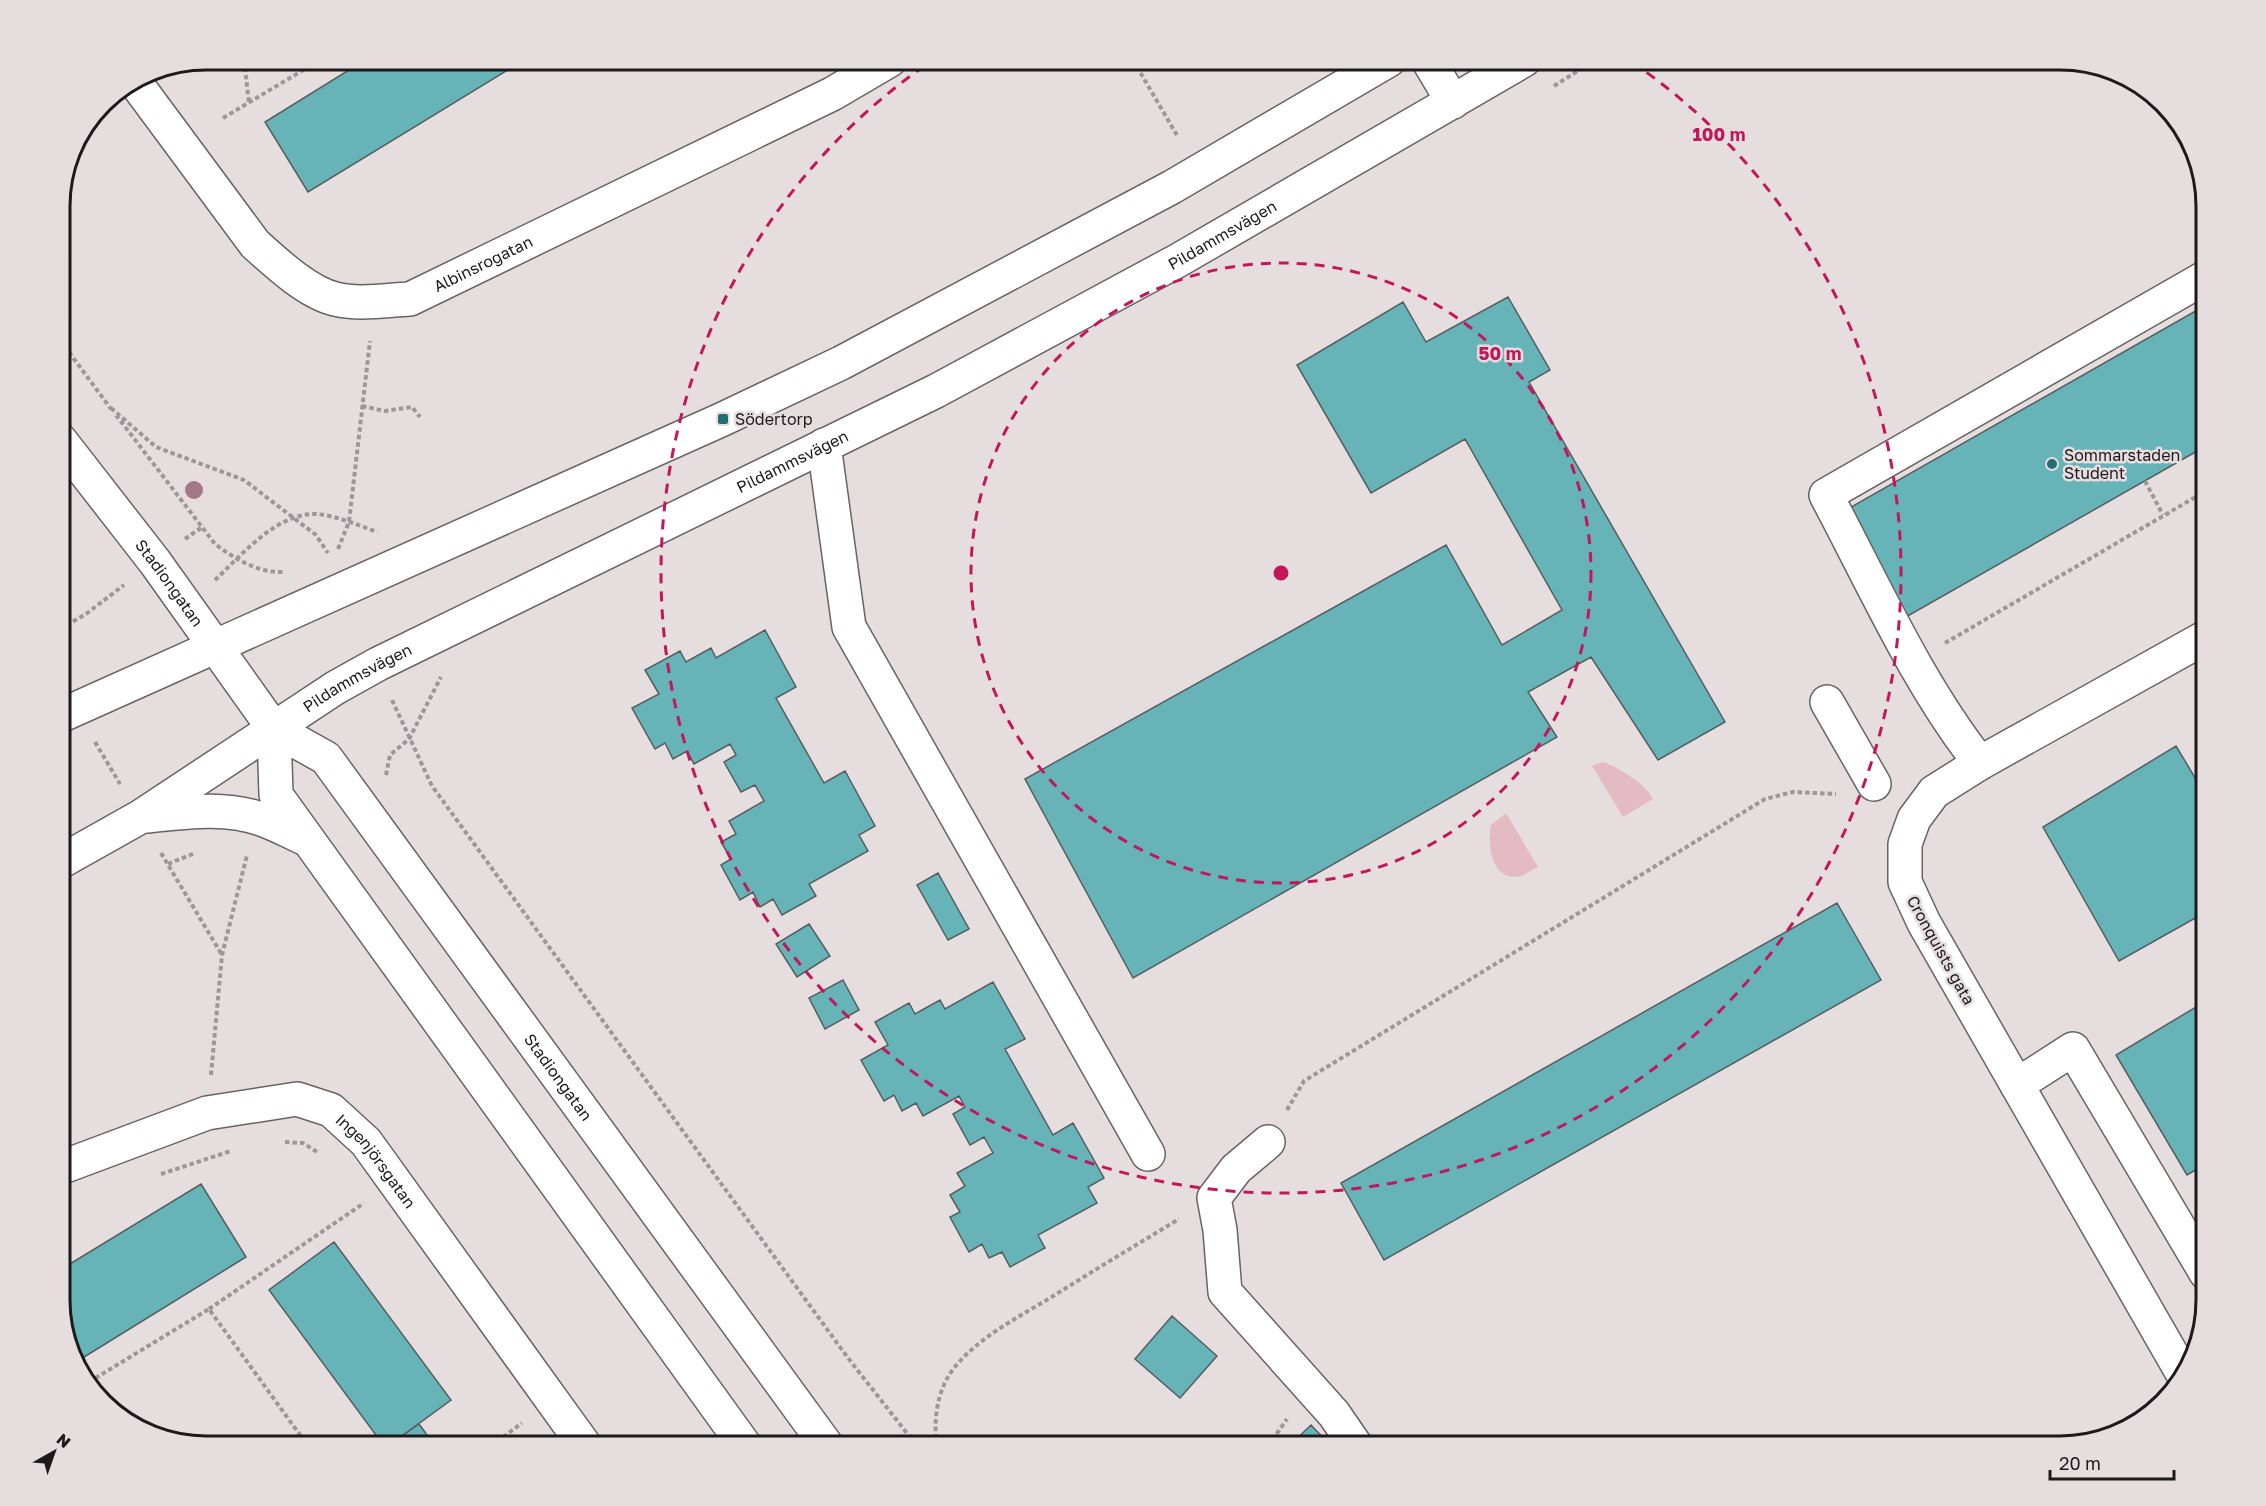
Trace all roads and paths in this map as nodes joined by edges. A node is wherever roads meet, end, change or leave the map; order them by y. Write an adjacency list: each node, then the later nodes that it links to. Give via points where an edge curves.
1 (245, 70): 10 (path)
2 (303, 70): 10 (path)
3 (873, 70): 14 (main road, Albinsrogatan, via 832,94 410,299)
4 (1139, 70): 12 (path)
5 (1372, 70): 26 (main road, via 1172,187 841,363)
6 (1434, 70): 9 (main road)
7 (1507, 70): 9 (main road, Pildammsvägen)
8 (140, 89): 14 (main road, Albinsrogatan, via 255,244 277,264 335,299)
9 (1453, 102): 19 (main road, Pildammsvägen, via 1177,261 936,391)
10 (249, 103): 11 (path)
11 (223, 118)
12 (1178, 137)
13 (2196, 283): 35 (main road, via 1826,495)
14 (375, 301): 16 (path)
15 (71, 355): 17 (path)
16 (362, 406): 18 (path, via 385,411 412,407); 25 (path)
17 (111, 408): 24 (path, via 156,447 244,480); 27 (path, via 201,528)
18 (420, 417)
19 (825, 445): 36 (main road, Pildammsvägen); 55 (main road, via 849,627)
20 (71, 454): 30 (main road, Stadiongatan)
21 (2145, 481): 23 (path)
22 (2196, 496): 23 (path)
23 (2163, 515): 35 (path)
24 (294, 517): 25 (path, via 315,514); 27 (path, via 265,534); 29 (path, via 316,535)
25 (349, 522): 26 (path); 29 (path)
26 (429, 551): 29 (main road)
27 (237, 560): 28 (path, via 272,572); 30 (path)
28 (293, 572)
29 (341, 573): 34 (main road)
30 (187, 606): 34 (main road, Stadiongatan)
31 (86, 614): 32 (path)
32 (71, 623)
33 (2196, 643): 42 (main road, Cronquists gata)
34 (216, 646): 39 (main road); 40 (main road, Stadiongatan)
35 (1915, 661): 42 (main road, via 1956,732)
36 (378, 664): 40 (main road, Pildammsvägen); 41 (path)
37 (443, 674): 41 (path)
38 (1827, 702): 43 (main road)
39 (71, 711)
40 (274, 729): 44 (main road, Pildammsvägen); 45 (main road, via 276,795); 71 (main road, Stadiongatan, via 326,758)
41 (409, 740): 72 (path, via 432,786 543,941)
42 (1980, 763): 48 (main road, Cronquists gata, via 1934,792 1914,819 1905,844 1905,882 1924,923)
43 (1874, 784): 51 (path, via 1835,794 1792,792 1765,799 1304,1081)
44 (140, 817): 45 (main road, via 200,810 234,812 264,819); 47 (main road, Pildammsvägen)
45 (308, 840): 70 (main road)
46 (248, 851): 49 (path, via 222,955)
47 (71, 856)
48 (2017, 1085): 62 (main road, via 2073,1050); 64 (main road, Cronquists gata)
49 (207, 1113): 53 (path); 56 (main road, Ingenjörsgatan); 69 (main road, Ingenjörsgatan, via 297,1099 331,1110 366,1142)
50 (274, 1141): 54 (path, via 303,1143)
51 (1269, 1142): 59 (main road, via 1236,1168)
52 (234, 1150): 53 (path)
53 (224, 1153): 57 (path)
54 (319, 1154)
55 (1148, 1154)
56 (71, 1164)
57 (158, 1175)
58 (359, 1196): 60 (path)
59 (1214, 1198): 73 (path, via 977,1345 953,1369 941,1392 934,1424); 74 (main road, via 1225,1292)
60 (364, 1203): 61 (path); 63 (path)
61 (371, 1213)
62 (2196, 1256)
63 (209, 1309): 65 (path); 67 (path)
64 (2178, 1365)
65 (96, 1378)
66 (531, 1429): 68 (path, via 525,1421)
67 (301, 1436)
68 (505, 1436)
69 (578, 1436)
70 (738, 1436)
71 (820, 1436)
72 (909, 1436)
73 (936, 1436)
74 (1349, 1436)

